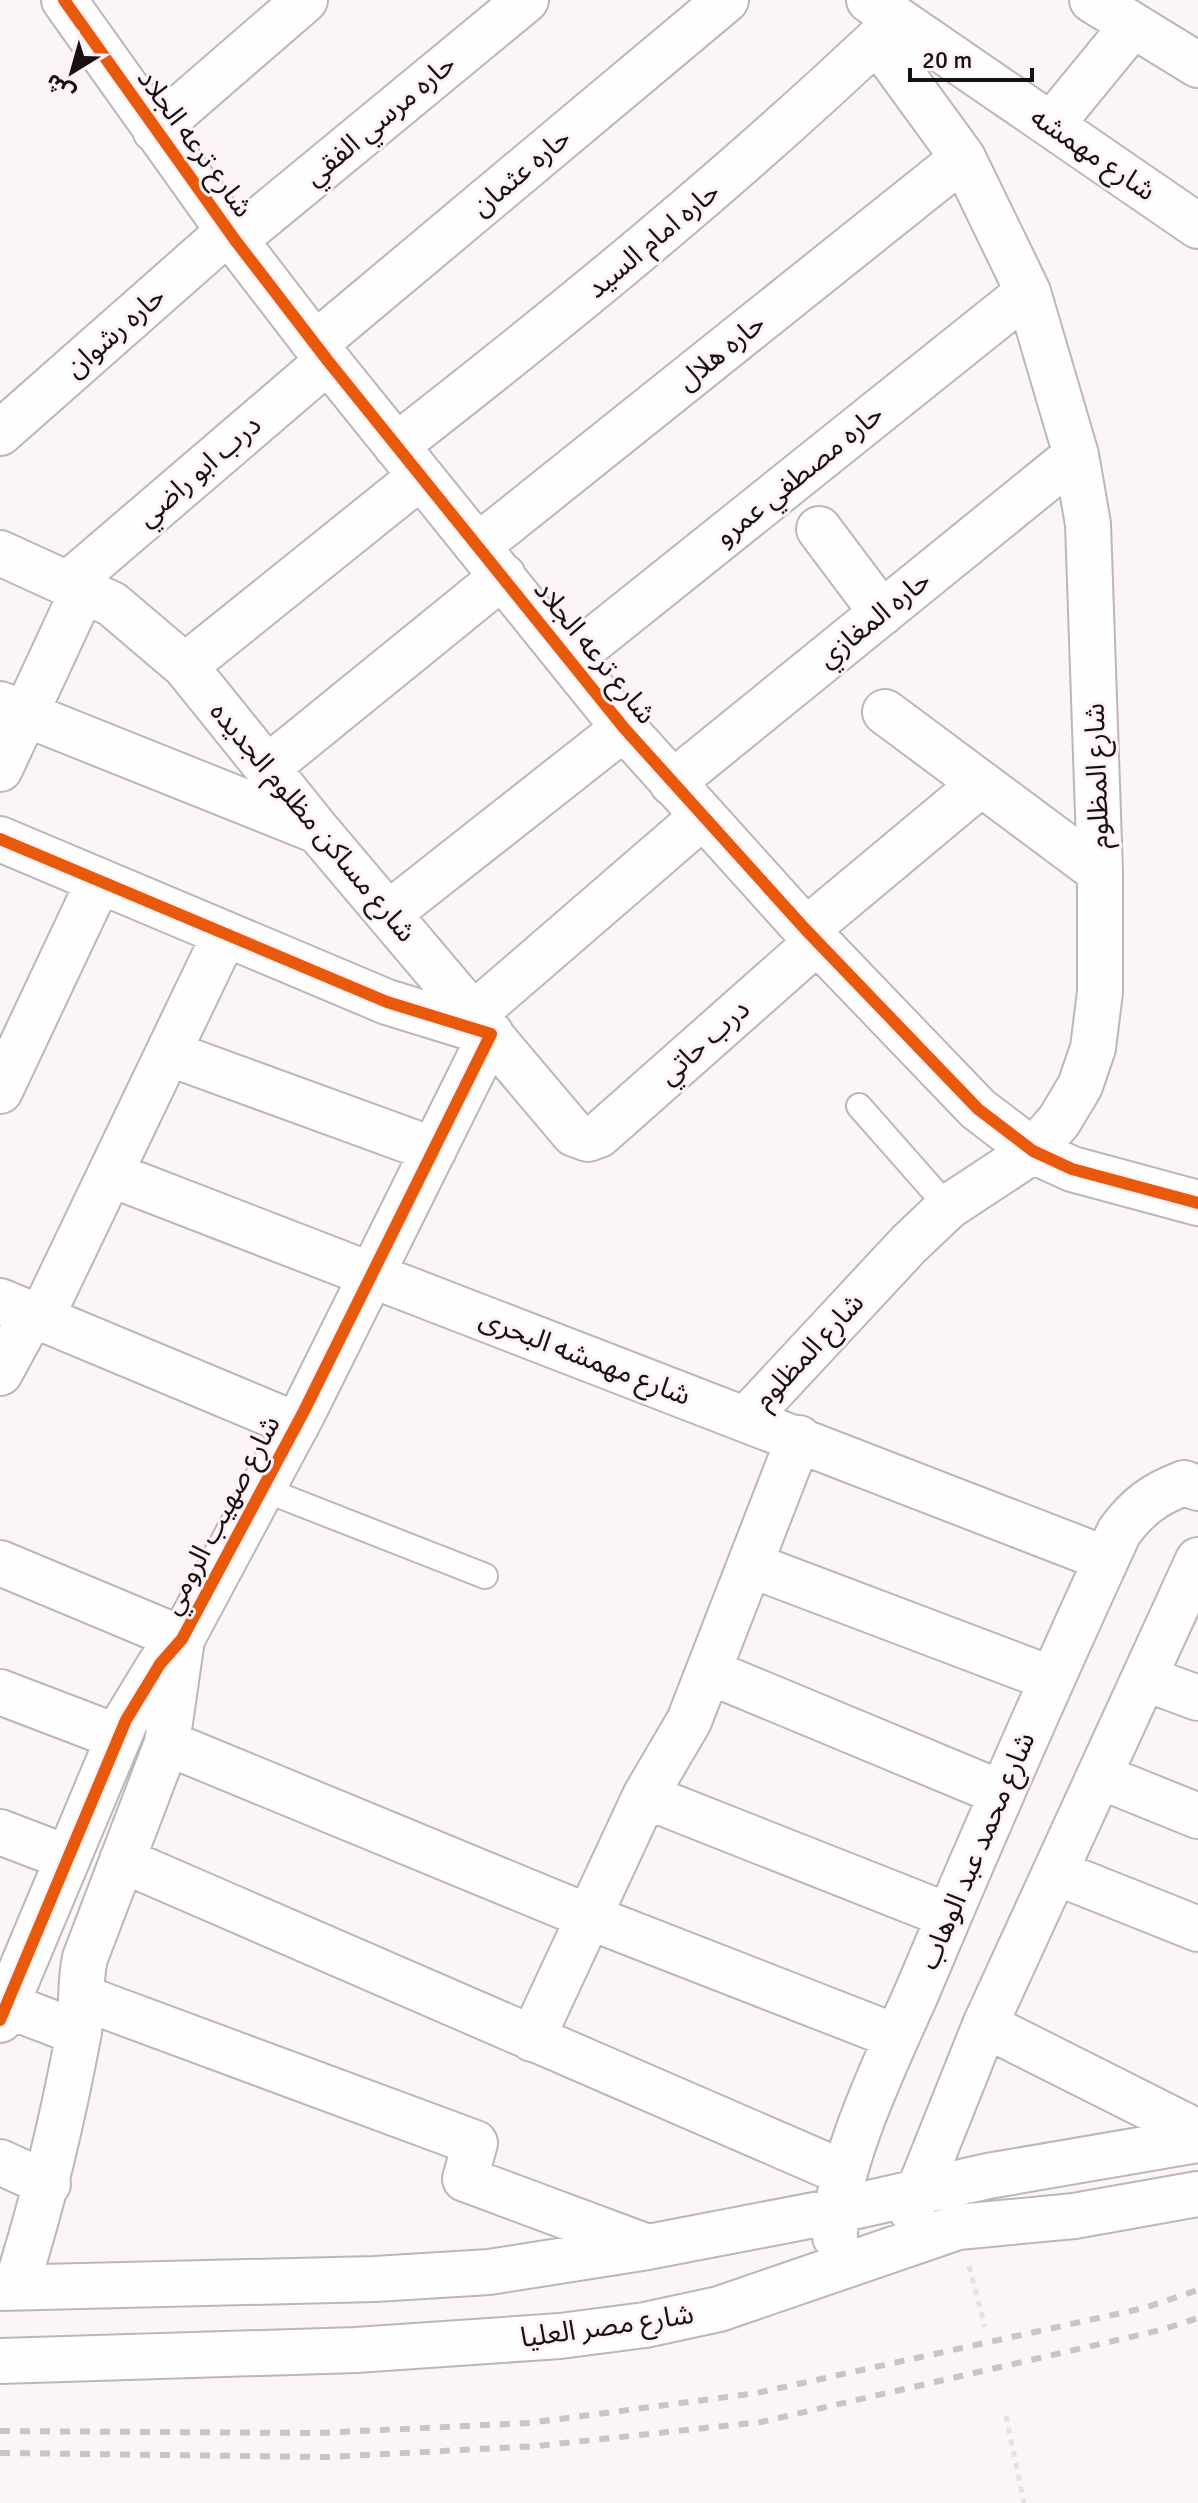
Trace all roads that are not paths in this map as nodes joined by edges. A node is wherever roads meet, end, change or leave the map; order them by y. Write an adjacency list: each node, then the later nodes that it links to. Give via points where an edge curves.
1 (64, 0): 10 (street, شارع ترعه الجلاد)
2 (526, 0): 13 (street, حاره مرسي الفقي)
3 (726, 0): 15 (street, حاره عثمان)
4 (1092, 0): 7 (street)
5 (276, 9): 10 (street)
6 (881, 20): 9 (street, شارع مهمشه); 11 (street, شارع المظلوم); 18 (street, حاره امام السيد, via 765,145 561,317)
7 (1133, 25): 8 (street); 9 (street)
8 (1198, 65)
9 (1051, 125): 12 (street, شارع مهمشه)
10 (155, 130): 13 (street, شارع ترعه الجلاد)
11 (963, 158): 14 (street, شارع المظلوم); 21 (street, حاره هلال)
12 (1198, 226)
13 (232, 235): 15 (street, شارع ترعه الجلاد); 16 (street, حاره رشوان)
14 (1028, 292): 17 (street, شارع المظلوم); 24 (street, حاره مصطفي عمرو)
15 (322, 353): 18 (street, شارع ترعه الجلاد); 22 (street, درب ابو راضي)
16 (0, 433)
17 (1076, 455): 23 (street, حاره المغازي); 36 (street, شارع المظلوم, via 1088,524)
18 (408, 462): 21 (street, شارع ترعه الجلاد); 25 (street, حاره امام السيد)
19 (819, 529): 23 (street)
20 (0, 553): 22 (street, شارع مساكن مظلوم الجديده)
21 (491, 561): 24 (street, شارع ترعه الجلاد); 29 (street, حاره هلال)
22 (77, 585): 25 (street, شارع مساكن مظلوم الجديده, via 138,622); 26 (street)
23 (882, 613): 31 (street, حاره المغازي)
24 (571, 658): 28 (street, شارع ترعه الجلاد)
25 (185, 666): 29 (street, شارع مساكن مظلوم الجديده)
26 (13, 709): 30 (street); 34 (street)
27 (885, 712): 32 (street)
28 (624, 728): 31 (street, شارع ترعه الجلاد); 38 (street)
29 (268, 767): 34 (street, شارع مساكن مظلوم الجديده)
30 (0, 769)
31 (672, 783): 33 (street, شارع ترعه الجلاد)
32 (981, 784): 36 (street); 40 (street, درب حاتي)
33 (702, 817): 40 (street, شارع ترعه الجلاد); 41 (street)
34 (318, 831): 38 (street, شارع مساكن مظلوم الجديده)
35 (0, 839): 37 (street)
36 (1100, 872): 47 (street, شارع المظلوم, via 1100,992 1093,1048 1080,1086)
37 (99, 881): 39 (street); 43 (street)
38 (388, 914): 41 (street, شارع مساكن مظلوم الجديده)
39 (225, 934): 41 (street, via 387,1002); 42 (street)
40 (812, 936): 45 (street, درب حاتي, via 599,1135); 47 (street, شارع ترعه الجلاد, via 978,1109)
41 (482, 1024): 45 (street, شارع مساكن مظلوم الجديده, via 574,1134); 46 (street, شارع صهيب الرومي)
42 (168, 1053): 46 (street); 48 (street)
43 (0, 1091)
44 (859, 1106): 50 (lane)
45 (588, 1139)
46 (434, 1150): 51 (street, شارع صهيب الرومي)
47 (1033, 1151): 49 (street, شارع ترعه الجلاد, via 1072,1169); 50 (street, شارع المظلوم)
48 (110, 1174): 51 (street, شارع مهمشه البحرى); 52 (street)
49 (1198, 1203)
50 (948, 1207): 54 (street, شارع المظلوم)
51 (370, 1277): 54 (street, شارع مهمشه البحرى); 55 (street, شارع صهيب الرومي)
52 (24, 1311): 53 (street); 55 (street)
53 (0, 1373)
54 (747, 1418): 56 (street, شارع مهمشه البحرى)
55 (297, 1425): 58 (street, شارع صهيب الرومي)
56 (799, 1438): 59 (street, شارع مهمشه البحرى); 61 (street)
57 (1198, 1488): 59 (street, شارع محمد عبد الوهاب, via 1184,1483 1137,1507)
58 (263, 1489): 62 (lane); 64 (street, شارع صهيب الرومي)
59 (1106, 1559): 67 (street, شارع محمد عبد الوهاب)
60 (0, 1563): 64 (street)
61 (751, 1565): 65 (street); 67 (street)
62 (485, 1576)
63 (1194, 1577): 66 (street)
64 (182, 1639): 70 (street, شارع صهيب الرومي, via 143,1688); 71 (street, شارع صهيب الرومي)
65 (710, 1672): 73 (street); 74 (street, via 689,1721)
66 (1144, 1678): 69 (street); 72 (street)
67 (1052, 1679): 73 (street, شارع محمد عبد الوهاب)
68 (0, 1692): 70 (street)
69 (1198, 1698)
70 (118, 1737): 77 (street, شارع صهيب الرومي)
71 (167, 1743): 78 (street, شارع صهيب الرومي); 81 (street)
72 (1099, 1776): 75 (street); 79 (street)
73 (1001, 1793): 80 (street, شارع محمد عبد الوهاب)
74 (645, 1796): 80 (street); 81 (street)
75 (1198, 1816)
76 (0, 1832): 77 (street)
77 (68, 1858): 83 (street, شارع صهيب الرومي)
78 (122, 1860): 84 (street, شارع صهيب الرومي, via 85,1958); 87 (street)
79 (1055, 1872): 82 (street); 85 (street)
80 (949, 1916): 86 (street, شارع محمد عبد الوهاب)
81 (589, 1917): 86 (street); 87 (street)
82 (1198, 1929)
83 (5, 1996): 84 (street)
84 (80, 2015): 91 (street, شارع صهيب الرومي); 95 (street, via 475,2143 465,2179)
85 (985, 2025): 88 (street); 92 (street)
86 (897, 2037): 93 (street, شارع محمد عبد الوهاب)
87 (532, 2039): 93 (street)
88 (1198, 2132)
89 (1198, 2140): 92 (street)
90 (0, 2162): 91 (street)
91 (48, 2184): 98 (street, شارع صهيب الرومي)
92 (918, 2190): 93 (street); 96 (street)
93 (839, 2192): 95 (street); 97 (street, شارع محمد عبد الوهاب)
94 (1198, 2194): 96 (street, شارع مصر العليا, via 1074,2216 958,2227)
95 (648, 2247): 98 (street, via 489,2272)
96 (899, 2247): 97 (street, شارع مصر العليا)
97 (836, 2271): 99 (street, شارع مصر العليا, via 719,2309 560,2336 356,2350)
98 (8, 2288)
99 (0, 2361)

